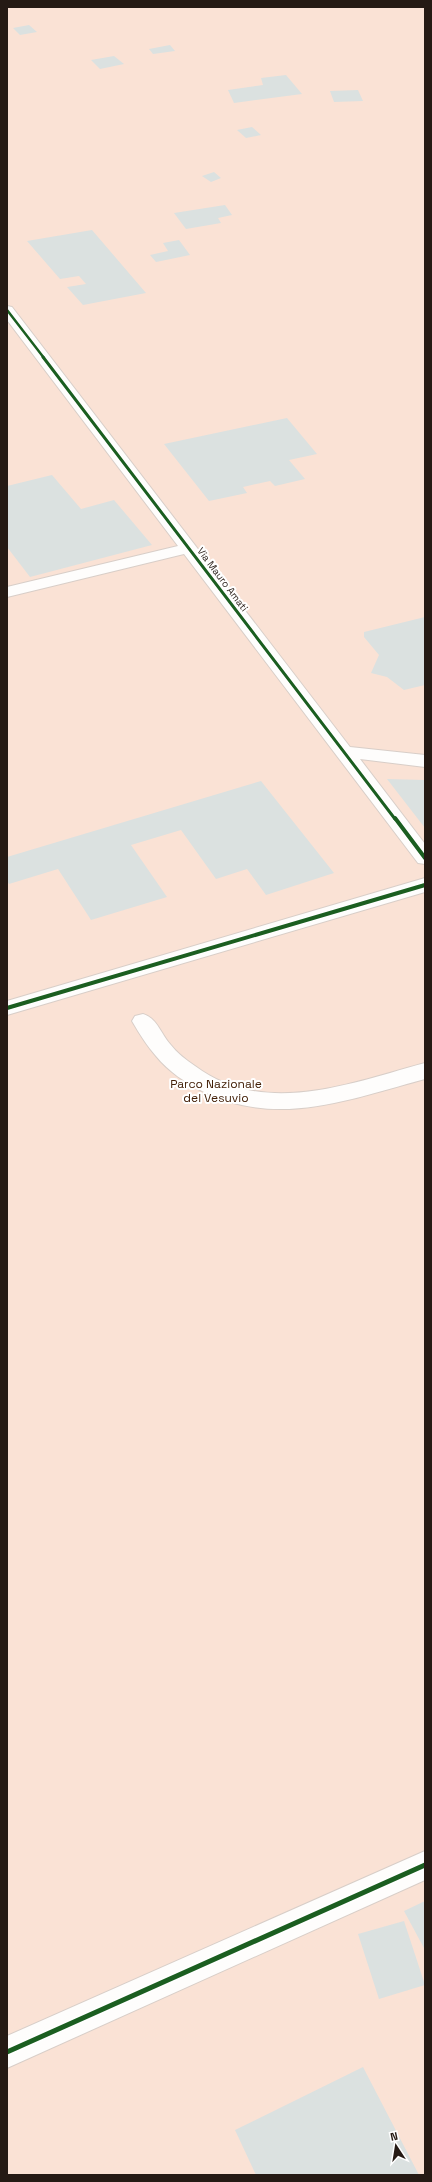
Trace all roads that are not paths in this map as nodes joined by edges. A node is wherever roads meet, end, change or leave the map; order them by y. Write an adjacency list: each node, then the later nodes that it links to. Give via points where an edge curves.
1 (7, 310): 2 (street, Via Mauro Amati)
2 (189, 548): 3 (street); 4 (street, Via Mauro Amati)
3 (7, 592)
4 (345, 752): 5 (street); 6 (street, Via Mauro Amati)
5 (425, 761)
6 (425, 858)
7 (425, 885): 8 (street)
8 (7, 1008)
9 (144, 1021): 10 (street, via 166,1054 201,1082 242,1098 282,1102 330,1095)
10 (425, 1071)
11 (425, 1865): 12 (street)
12 (7, 2052)

